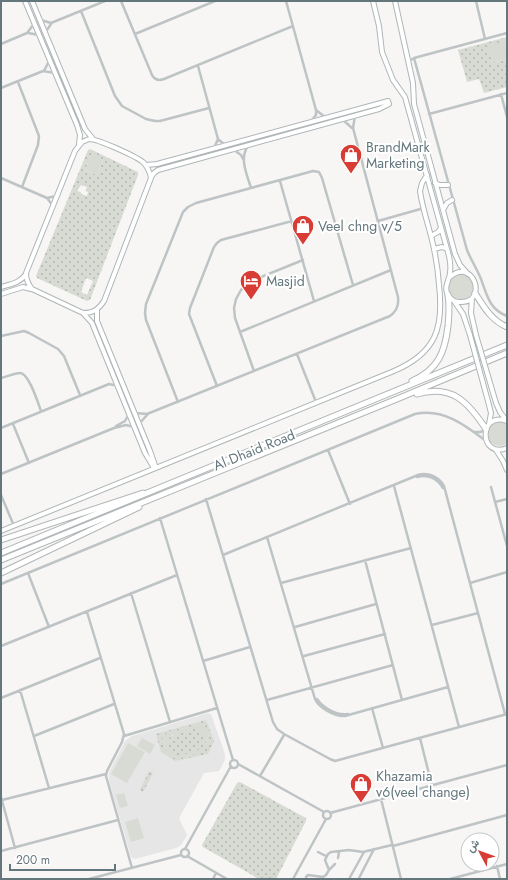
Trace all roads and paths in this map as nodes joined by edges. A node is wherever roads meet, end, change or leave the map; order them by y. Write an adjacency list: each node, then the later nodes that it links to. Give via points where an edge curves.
1 (25, 1): 12 (street)
2 (32, 1): 11 (street)
3 (106, 1): 10 (street)
4 (121, 1): 18 (street)
5 (215, 1): 18 (street)
6 (286, 1): 14 (street)
7 (373, 1): 32 (street, via 382,52 393,80)
8 (395, 1): 23 (street)
9 (476, 1): 20 (street)
10 (81, 11): 13 (street); 34 (street, via 115,96 122,106 155,121)
11 (39, 19): 13 (street); 16 (street)
12 (34, 23): 15 (street); 19 (street)
13 (51, 23): 16 (street)
14 (293, 26): 25 (street); 35 (street)
15 (27, 33): 19 (street); 21 (street)
16 (45, 33): 42 (street)
17 (507, 33): 20 (street)
18 (135, 34): 25 (street, via 155,80)
19 (39, 35): 24 (street)
20 (485, 39): 22 (street)
21 (1, 44)
22 (414, 58): 23 (street); 36 (street)
23 (408, 59): 33 (street, via 413,83)
24 (50, 61): 26 (street); 27 (street)
25 (198, 66): 34 (street)
26 (43, 71): 27 (street); 28 (street)
27 (55, 73): 43 (street)
28 (18, 82): 29 (street); 62 (street, via 39,136)
29 (1, 88)
30 (507, 93): 31 (street)
31 (501, 94): 36 (street); 39 (street)
32 (405, 97): 33 (street, via 410,102); 56 (street)
33 (413, 100): 60 (street)
34 (209, 108): 46 (street)
35 (316, 110): 38 (street); 41 (street, via 316,115)
36 (429, 114): 61 (street)
37 (356, 116): 38 (street, via 379,109 389,104 388,101); 40 (street); 44 (street)
38 (325, 117): 41 (street)
39 (507, 117)
40 (343, 120): 44 (street); 49 (street)
41 (311, 121): 48 (street)
42 (82, 124): 43 (street); 45 (street)
43 (77, 125): 47 (street)
44 (353, 128): 70 (street)
45 (93, 139): 47 (street); 54 (street)
46 (218, 139): 48 (street); 50 (street)
47 (79, 144): 64 (street)
48 (225, 145): 50 (street)
49 (248, 146): 51 (street); 53 (street)
50 (213, 149): 52 (street)
51 (232, 150): 53 (street, via 241,155); 55 (street)
52 (168, 161): 54 (street); 55 (street)
53 (244, 161): 63 (street)
54 (146, 165): 58 (street)
55 (169, 168): 58 (street, via 156,172)
56 (427, 175): 68 (street, via 420,188); 72 (street)
57 (1, 178): 62 (street)
58 (150, 178): 90 (street, via 104,301)
59 (280, 180): 63 (street); 71 (street); 82 (street, via 313,171 321,174)
60 (435, 183): 61 (street); 69 (street)
61 (448, 185): 66 (street)
62 (22, 187): 65 (street)
63 (251, 188): 110 (street, via 196,203 185,209 146,304 145,317)
64 (57, 196): 65 (street); 67 (street)
65 (47, 198): 67 (street)
66 (452, 200): 69 (street, via 447,202); 92 (street, via 467,250 487,299 494,308)
67 (53, 207): 78 (street)
68 (424, 208): 70 (street); 73 (street)
69 (442, 210): 79 (street, via 455,254)
70 (378, 221): 77 (street)
71 (292, 222): 76 (street); 106 (street, via 221,240 214,247 189,314)
72 (441, 228): 73 (street); 75 (street)
73 (431, 236): 74 (street)
74 (434, 249): 75 (street); 111 (street, via 441,313 437,330 428,347 416,360 402,368)
75 (447, 249): 80 (street, via 451,267)
76 (303, 260): 88 (street); 96 (street, via 254,280 241,290 234,308)
77 (391, 270): 82 (street); 100 (street, via 399,302 390,316)
78 (26, 273): 81 (street, via 20,280); 84 (street)
79 (468, 274): 80 (street, via 456,273); 87 (street, via 474,280 476,289)
80 (450, 277): 86 (street, via 446,286)
81 (9, 285): 83 (street); 85 (street, via 10,288)
82 (353, 285): 88 (street)
83 (1, 287)
84 (32, 289): 85 (street, via 23,287); 91 (street)
85 (1, 293)
86 (448, 295): 89 (street); 108 (highway, via 450,309 446,340 438,360 424,375)
87 (473, 296): 89 (street, via 464,302); 93 (highway, via 494,320); 116 (street, bridge, via 471,313 476,335 496,403)
88 (314, 301): 96 (street)
89 (454, 301): 122 (street, bridge, via 463,314 489,405 490,417)
90 (97, 310): 91 (street); 94 (street, via 97,321)
91 (83, 313): 95 (street, via 90,320)
92 (507, 316)
93 (507, 328)
94 (101, 329): 95 (street); 113 (street)
95 (95, 332): 102 (street)
96 (240, 332): 101 (street)
97 (1, 336): 107 (street, via 29,332 58,349 64,356)
98 (507, 346): 108 (highway, Al Dhaid Road)
99 (507, 353): 109 (highway, Al Dhaid Road)
100 (297, 354): 101 (street); 111 (street)
101 (254, 370): 106 (street)
102 (113, 375): 104 (street); 105 (street)
103 (1, 378): 112 (street, via 19,373 25,375)
104 (109, 384): 105 (street); 107 (street)
105 (118, 386): 114 (street)
106 (217, 386): 110 (street)
107 (80, 395): 112 (street)
108 (383, 396): 138 (highway, Al Dhaid Road)
109 (397, 400): 122 (highway, via 427,391 452,394 472,408); 142 (highway, Al Dhaid Road)
110 (178, 402): 115 (street)
111 (316, 402): 131 (street)
112 (41, 412): 117 (street)
113 (135, 412): 115 (street); 118 (street)
114 (129, 414): 119 (street); 121 (street, via 125,421)
115 (147, 414): 118 (street)
116 (506, 420): 122 (street, via 495,420)
117 (12, 424): 120 (street); 130 (street)
118 (140, 424): 128 (street)
119 (134, 427): 121 (street, via 126,425); 129 (street)
120 (1, 428)
121 (114, 428): 130 (street)
122 (487, 428): 123 (street); 124 (street)
123 (475, 432): 124 (street); 127 (street, via 445,415 420,413)
124 (486, 441): 126 (street)
125 (507, 448): 126 (street)
126 (496, 449): 133 (street)
127 (328, 450): 141 (street); 144 (street)
128 (150, 451): 129 (street); 131 (street, via 156,460); 132 (street)
129 (145, 453): 132 (street); 134 (street, via 148,464)
130 (29, 463): 135 (street)
131 (164, 464): 132 (street)
132 (155, 468): 134 (street)
133 (507, 470)
134 (145, 472): 146 (street)
135 (1, 474)
136 (394, 486): 144 (street); 151 (street); 161 (street, via 423,474 434,477 443,484)
137 (491, 487): 143 (street)
138 (154, 491): 149 (highway); 152 (highway, Al Dhaid Road)
139 (1, 495): 146 (street)
140 (507, 499): 143 (street)
141 (206, 500): 145 (street); 153 (street)
142 (146, 501): 154 (highway, Al Dhaid Road); 157 (highway, via 133,510)
143 (495, 502): 150 (street)
144 (350, 504): 148 (street)
145 (160, 518): 158 (street); 159 (street)
146 (14, 526): 147 (street)
147 (1, 531)
148 (267, 537): 153 (street); 160 (street)
149 (1, 540)
150 (507, 546)
151 (411, 548): 155 (street); 167 (street)
152 (1, 553)
153 (223, 555): 172 (street)
154 (1, 560)
155 (365, 560): 160 (street); 164 (street)
156 (507, 572): 161 (street)
157 (1, 573)
158 (28, 573): 162 (street); 168 (street)
159 (177, 575): 163 (street); 175 (street)
160 (281, 583): 169 (street)
161 (470, 583): 166 (street)
162 (1, 584)
163 (131, 594): 165 (street); 187 (street)
164 (376, 604): 169 (street); 170 (street)
165 (87, 612): 168 (street); 174 (street)
166 (478, 613): 167 (street); 186 (street)
167 (432, 625): 177 (street)
168 (49, 627): 171 (street)
169 (295, 627): 173 (street)
170 (384, 634): 173 (street); 176 (street)
171 (1, 646)
172 (250, 647): 175 (street); 181 (street)
173 (304, 656): 178 (street)
174 (100, 658): 179 (street); 183 (street)
175 (203, 660): 184 (street)
176 (393, 665): 178 (street); 182 (street)
177 (448, 686): 182 (street); 188 (street)
178 (312, 687): 181 (street); 185 (street, via 318,703 340,716)
179 (20, 690): 180 (street); 190 (street)
180 (1, 698)
181 (267, 700): 189 (street, via 274,725)
182 (402, 700): 185 (street)
183 (114, 704): 190 (street); 191 (street)
184 (217, 708): 187 (street); 194 (street)
185 (372, 708): 193 (street)
186 (506, 714): 188 (street)
187 (170, 722): 191 (street)
188 (459, 727): 192 (street)
189 (284, 734): 193 (street, via 335,761); 199 (street)
190 (34, 736): 201 (street)
191 (124, 736): 198 (street)
192 (420, 738): 193 (street); 200 (street)
193 (383, 748)
194 (233, 760): 195 (street); 197 (street)
195 (238, 764): 197 (street, via 236,767); 199 (street)
196 (507, 765): 200 (street)
197 (231, 766): 211 (street)
198 (106, 774): 201 (street); 208 (street)
199 (260, 776): 204 (street)
200 (432, 786): 203 (street)
201 (49, 788): 202 (street)
202 (2, 799): 210 (street)
203 (381, 799): 205 (street); 209 (street)
204 (324, 812): 205 (street); 207 (street, via 323,816)
205 (330, 813): 207 (street, via 330,817)
206 (507, 815): 209 (street)
207 (326, 819): 230 (street)
208 (118, 820): 210 (street); 222 (street)
209 (392, 845): 212 (street); 233 (street)
210 (15, 848): 213 (street)
211 (185, 849): 217 (street); 218 (street, via 189,853)
212 (374, 849): 216 (street); 226 (street)
213 (1, 852)
214 (318, 852): 219 (street)
215 (339, 852): 216 (street); 219 (street, via 331,852); 220 (street)
216 (364, 852): 232 (street)
217 (181, 854): 218 (street); 222 (street)
218 (187, 856): 225 (street)
219 (326, 856): 223 (street)
220 (338, 858)
221 (335, 864): 223 (street)
222 (132, 868): 227 (street)
223 (328, 870): 231 (street, via 324,877 308,875)
224 (475, 872): 234 (street)
225 (216, 873): 228 (street); 229 (street)
226 (360, 878)
227 (89, 879)
228 (213, 879)
229 (227, 879)
230 (293, 879)
231 (306, 879)
232 (349, 879)
233 (401, 879)
234 (450, 879)

